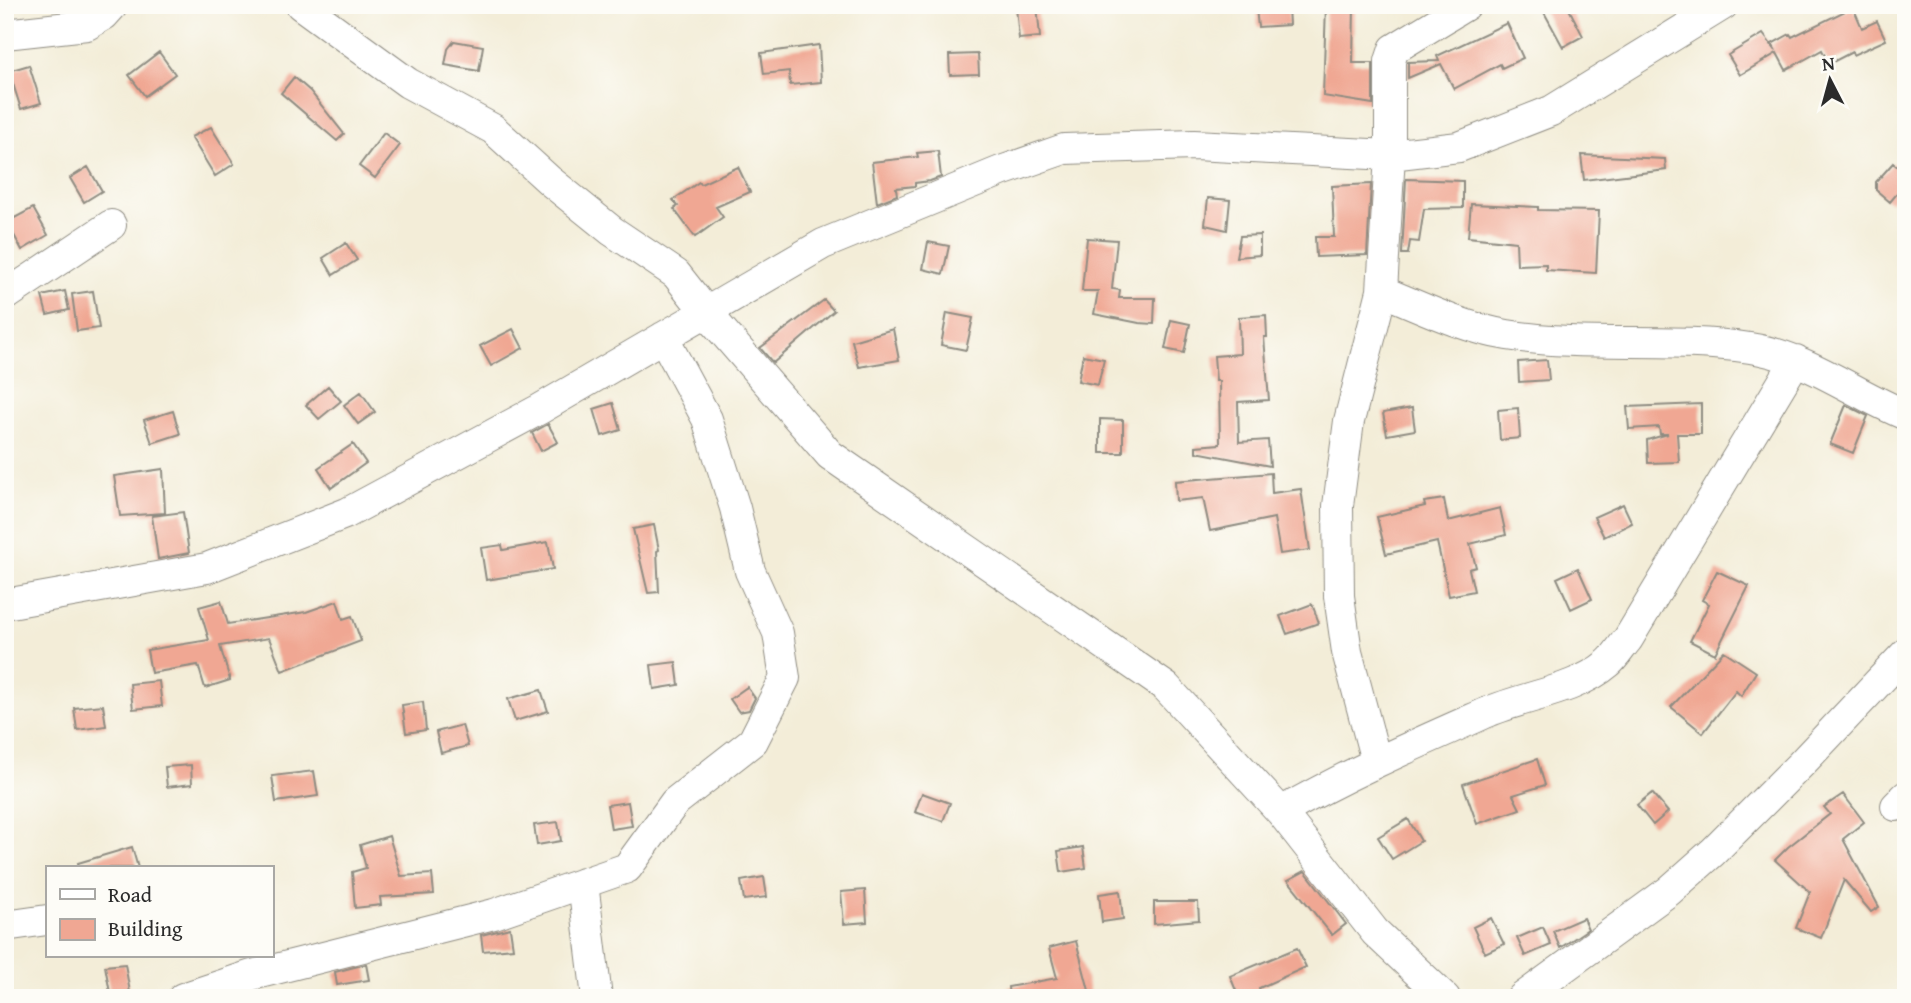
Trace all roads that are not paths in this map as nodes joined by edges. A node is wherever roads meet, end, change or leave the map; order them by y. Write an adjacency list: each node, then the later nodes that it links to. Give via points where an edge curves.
1 (113, 5): 5 (street, via 87,25)
2 (301, 5): 10 (street, via 408,83 494,129 612,231 676,274)
3 (1466, 5): 6 (street, via 1394,49 1390,61)
4 (1723, 5): 6 (street, via 1551,111 1459,147)
5 (5, 34)
6 (1390, 155): 8 (street); 10 (street, via 1194,145 1063,149 823,244)
7 (111, 225): 9 (street)
8 (1382, 291): 12 (street, via 1504,335 1557,342 1752,348); 16 (street, via 1349,421 1338,506 1339,596 1347,652)
9 (5, 296)
10 (706, 312): 11 (street); 17 (street, via 830,455 1166,687)
11 (663, 337): 14 (street, via 541,409 347,513 207,568); 18 (street, via 707,419 750,571 778,633 785,678 753,741 675,802 627,868)
12 (1796, 360): 13 (street); 16 (street, via 1628,639 1607,664 1581,680 1508,704)
13 (1906, 415)
14 (5, 604)
15 (1901, 664): 24 (street, via 1669,891)
16 (1376, 761): 17 (street)
17 (1281, 812): 23 (street, via 1375,932)
18 (583, 883): 21 (street, via 494,914 252,975); 22 (street)
19 (46, 920): 20 (street)
20 (5, 926)
21 (183, 998)
22 (597, 998)
23 (1445, 998)
24 (1522, 998)

